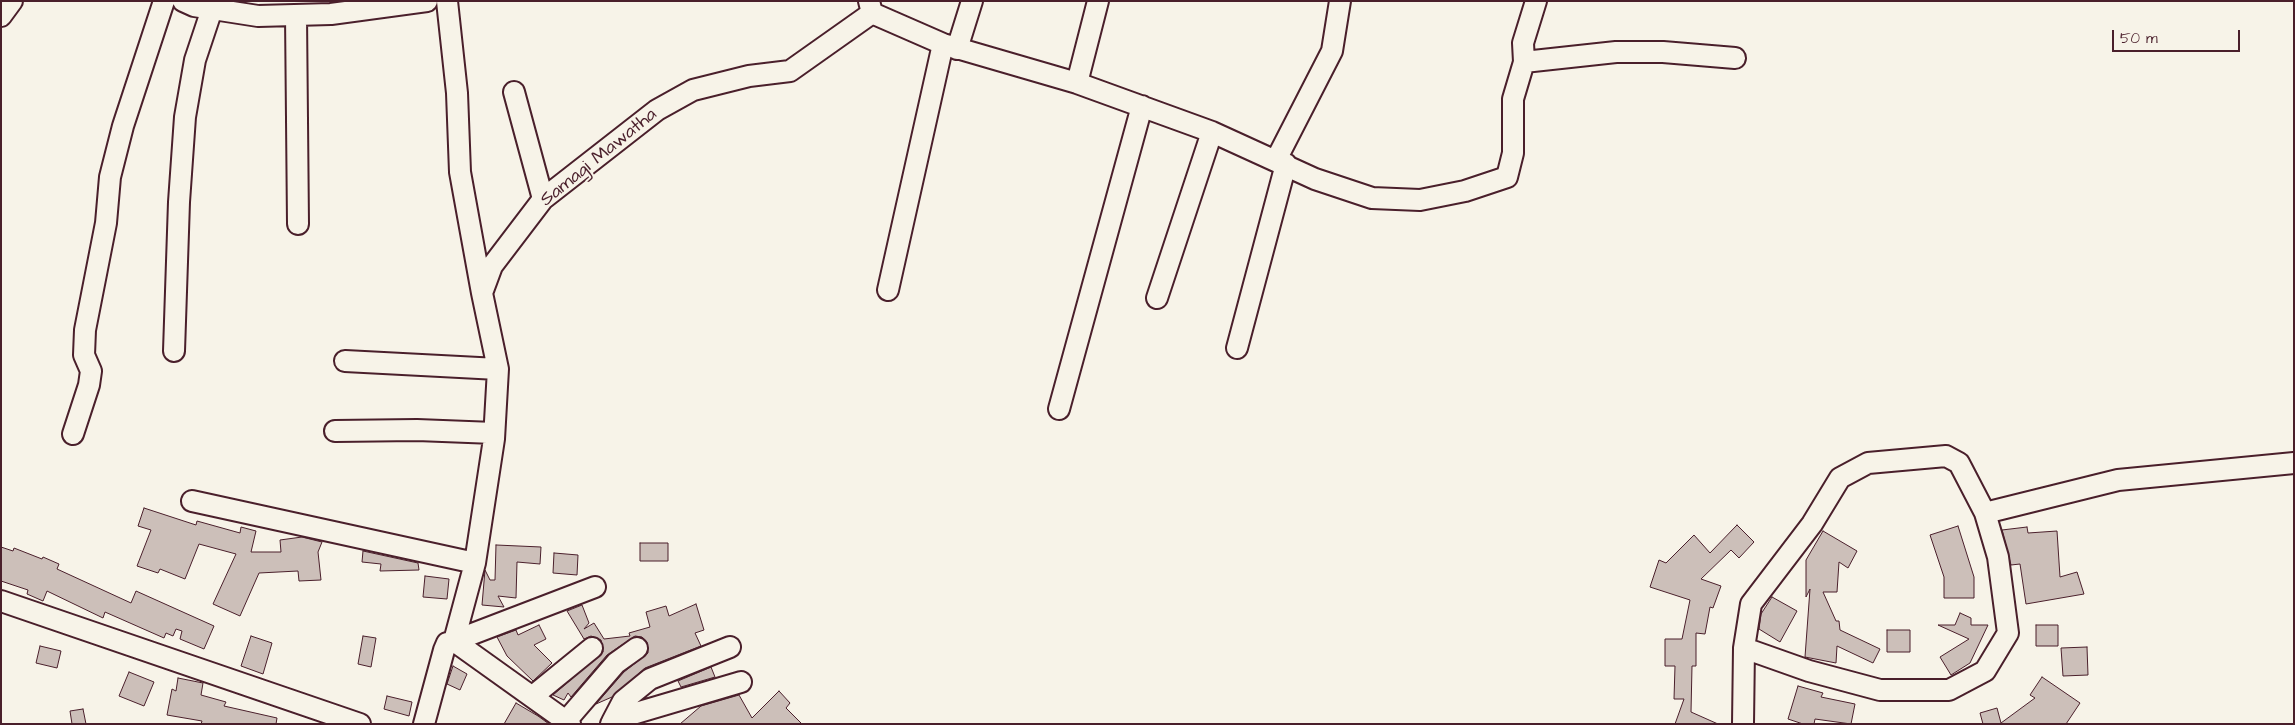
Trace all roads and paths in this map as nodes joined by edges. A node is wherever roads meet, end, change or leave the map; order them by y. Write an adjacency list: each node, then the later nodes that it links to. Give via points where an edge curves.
1 (12, 1): 13 (street)
2 (164, 1): 34 (street, via 123,126 110,177 106,223 85,330 84,355 91,371 89,385)
3 (183, 1): 11 (street)
4 (427, 1): 12 (street, via 332,14)
5 (447, 1): 25 (street, via 457,93 460,172)
6 (972, 1): 14 (street)
7 (1098, 1): 17 (street)
8 (1340, 1): 21 (street, via 1332,51)
9 (1536, 1): 16 (street, via 1523,43)
10 (870, 7): 14 (street); 22 (street, Samagi Mawatha, via 790,71 749,76 693,90 664,106)
11 (212, 9): 12 (street, via 258,16); 28 (street, via 195,60 185,117)
12 (296, 15): 23 (street)
13 (1, 16)
14 (950, 46): 17 (street); 24 (street)
15 (1735, 58): 16 (street, via 1616,52)
16 (1524, 62): 21 (street, via 1513,99 1513,153 1507,177 1465,191 1420,200 1372,198 1315,179)
17 (1077, 83): 19 (street)
18 (514, 92): 22 (street)
19 (1142, 106): 20 (street); 31 (street)
20 (1212, 132): 21 (street); 26 (street)
21 (1281, 162): 27 (street)
22 (543, 199): 25 (street, Samagi Mawatha, via 492,266)
23 (298, 224)
24 (888, 290)
25 (482, 293): 30 (street)
26 (1157, 298)
27 (1237, 348)
28 (174, 351)
29 (345, 361): 30 (street)
30 (498, 369): 33 (street)
31 (1060, 409)
32 (335, 431): 33 (street)
33 (494, 433): 38 (street)
34 (73, 434)
35 (2294, 463): 37 (street, via 2118,480)
36 (192, 501): 38 (street)
37 (1985, 513): 45 (street, via 1959,463 1946,456 1868,463 1840,478 1812,524 1751,604); 45 (street, via 1998,557 2008,633 1985,671 1949,690 1880,690 1809,671)
38 (475, 564): 41 (street)
39 (595, 587): 41 (street)
40 (1, 600): 50 (street)
41 (454, 642): 47 (street); 51 (street, via 447,643 444,650)
42 (730, 647): 49 (street, via 650,679 623,701)
43 (592, 648): 47 (street)
44 (638, 648): 48 (street, via 616,663)
45 (1744, 648): 52 (street)
46 (741, 682): 49 (street, via 619,718)
47 (533, 696): 48 (street)
48 (568, 722)
49 (612, 723)
50 (360, 724)
51 (424, 724)
52 (1743, 724)

